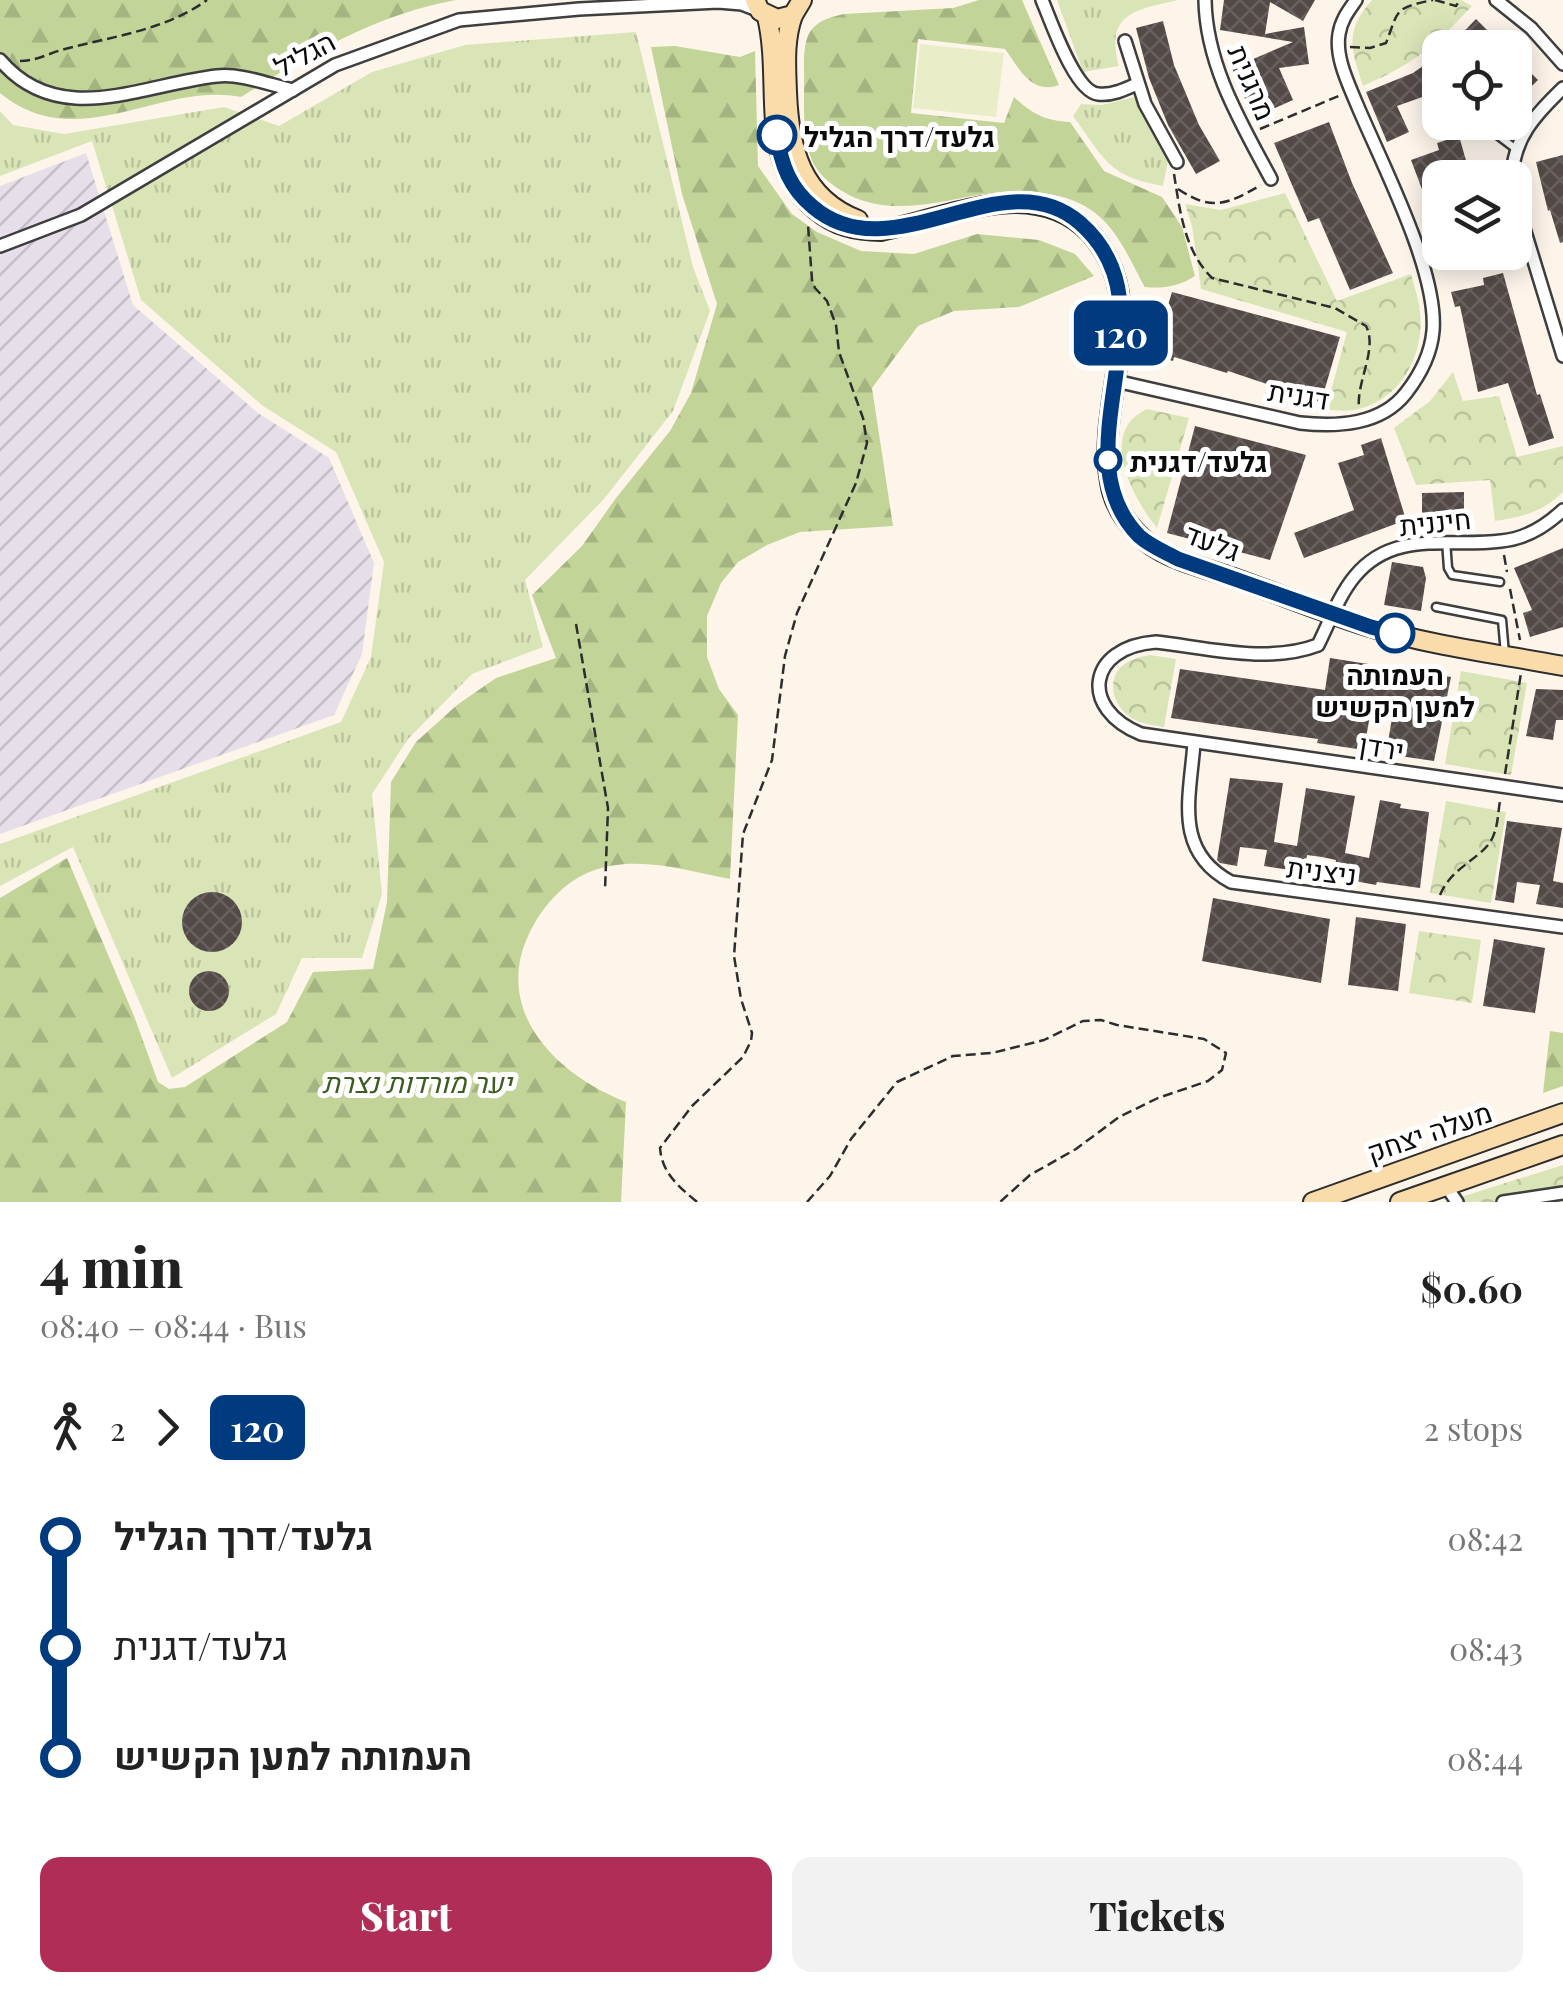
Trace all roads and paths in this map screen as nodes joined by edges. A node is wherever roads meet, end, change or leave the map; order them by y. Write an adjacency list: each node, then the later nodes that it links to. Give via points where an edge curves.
1 (207, 0): 14 (path, via 170,22 34,61)
2 (712, 0): 9 (street, הגליל)
3 (1042, 0): 16 (street, via 1086,88 1096,94)
4 (1205, 0): 20 (street, מרגנית, via 1219,73)
5 (1356, 0): 13 (street, via 1345,15)
6 (1433, 0): 7 (path, via 1456,6); 13 (path, via 1402,9 1380,47)
7 (1460, 0)
8 (1496, 0): 15 (street)
9 (698, 3): 11 (street, הגליל); 18 (street, הגליל, via 458,20 335,64)
10 (802, 6): 11 (street, via 777,20); 28 (street, גלעד, via 786,43 788,127 804,175 827,204 855,219)
11 (760, 9): 27 (street, גלעד, via 772,40 778,147 792,186)
12 (1125, 41): 16 (street)
13 (1339, 46): 19 (street, דגנית)
14 (0, 60): 18 (street, via 36,90 63,98 117,96 221,75)
15 (1563, 64)
16 (1137, 84): 24 (street)
17 (1563, 88): 22 (street, via 1538,112)
18 (293, 90): 29 (street, הגליל, via 81,216)
19 (1351, 90): 20 (path); 33 (street, דגנית, via 1414,241 1434,330 1418,378 1402,398)
20 (1247, 134): 25 (street, מרגנית)
21 (1504, 140): 22 (lane)
22 (1516, 149): 23 (street)
23 (1514, 160)
24 (1178, 162): 26 (path)
25 (1271, 179): 26 (path, via 1232,202 1214,204)
26 (1176, 188): 33 (path, via 1185,232 1212,278 1335,308 1366,326 1372,343 1358,392)
27 (806, 201): 28 (street, גלעד, via 832,222 863,231); 54 (path, via 812,280 836,325 866,444 852,494 797,614 772,760 743,834 734,956 751,1042 660,1148 662,1165)
28 (918, 222): 32 (street, גלעד, via 1016,203 1078,221 1105,252 1118,288)
29 (0, 246)
30 (1532, 255): 31 (street)
31 (1563, 356)
32 (1116, 381): 33 (street, דגנית, via 1300,423); 39 (street, גלעד, via 1109,478 1114,499 1140,536 1178,559)
33 (1361, 420)
34 (1563, 510): 36 (street, חיננית, via 1524,536)
35 (1446, 542): 36 (street, חיננית); 37 (lane, via 1452,576); 39 (street, חיננית, via 1395,547 1372,560 1353,578)
36 (1501, 542): 42 (path)
37 (1500, 582)
38 (1436, 607): 42 (lane, via 1502,620)
39 (1334, 614): 42 (street, גלעד); 44 (street, חיננית, via 1318,645 1292,654 1156,642 1109,658 1099,681 1116,722 1141,734)
40 (576, 624): 47 (path, via 608,808)
41 (1563, 654): 42 (street, גלעד)
42 (1514, 656): 43 (street, גלעד); 45 (path)
43 (1563, 666)
44 (1194, 742): 45 (street, ירדן); 48 (street, ניצנית, via 1188,824 1195,850 1217,874 1257,887)
45 (1502, 788): 46 (street, ירדן); 48 (path, via 1494,838 1445,883)
46 (1563, 795)
47 (605, 890)
48 (1434, 910): 49 (street, ניצנית)
49 (1563, 927)
50 (1563, 1113): 57 (street, מעלה יצחק)
51 (1563, 1145): 53 (street, מעלה יצחק)
52 (1563, 1192): 59 (street)
53 (1451, 1194): 58 (street, מעלה יצחק)
54 (697, 1202)
55 (807, 1202): 56 (path, via 897,1082 952,1056 992,1053 1101,1020 1204,1039 1226,1053 1222,1070 1208,1080 1118,1117)
56 (1000, 1202)
57 (1312, 1202)
58 (1400, 1202)
59 (1504, 1202)

